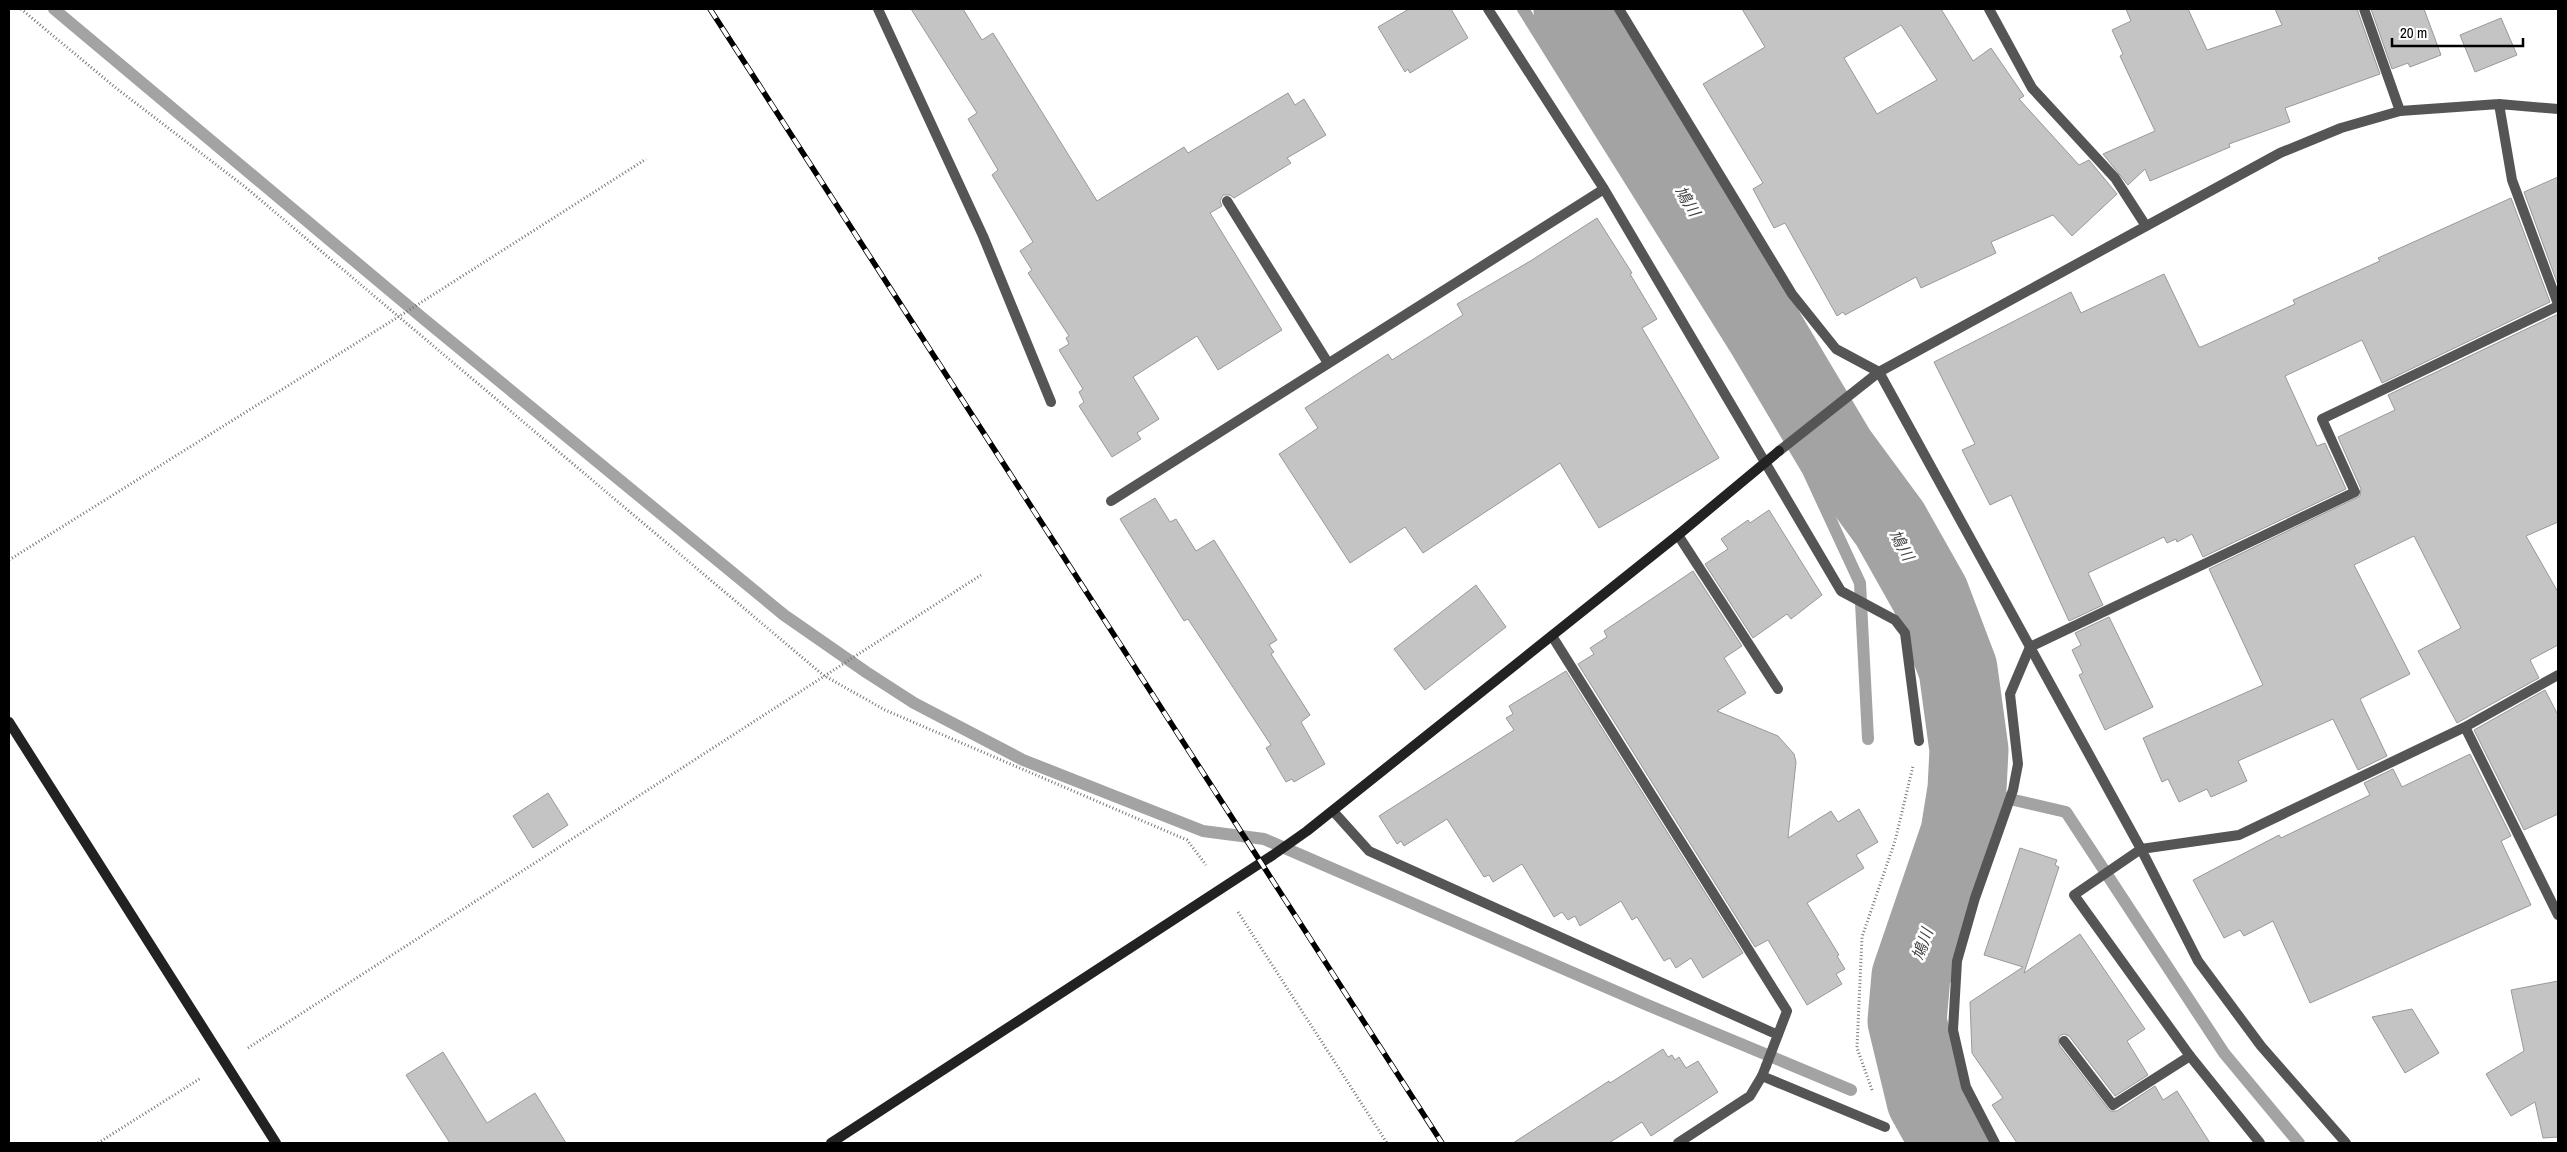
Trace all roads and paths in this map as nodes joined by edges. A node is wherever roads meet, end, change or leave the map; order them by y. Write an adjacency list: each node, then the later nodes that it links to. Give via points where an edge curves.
1 (21, 9): 15 (path, via 116,88 244,186)
2 (878, 9): 18 (street, via 983,236)
3 (1488, 9): 11 (street)
4 (1619, 9): 17 (street, via 1792,294 1836,348)
5 (1989, 9): 13 (street, via 2032,88 2115,178)
6 (2364, 9): 9 (street)
7 (2499, 104): 8 (street); 9 (street); 14 (street, via 2512,180)
8 (2558, 110)
9 (2400, 111): 13 (street, via 2341,128 2280,154)
10 (646, 159): 15 (path)
11 (1604, 189): 16 (street); 19 (street)
12 (1227, 201): 16 (street)
13 (2146, 226): 17 (street)
14 (2558, 305): 25 (street, via 2322,418 2355,492)
15 (399, 316): 22 (path); 26 (path)
16 (1328, 363): 20 (street)
17 (1879, 372): 19 (street); 25 (street)
18 (1051, 402)
19 (1763, 462): 21 (street); 31 (street, via 1841,592 1895,620 1905,633)
20 (1111, 501)
21 (1678, 535): 24 (street); 28 (street)
22 (9, 560)
23 (981, 575): 26 (path)
24 (1552, 636): 32 (street); 36 (street, via 1787,1012)
25 (2030, 647): 33 (street); 47 (street, via 2010,694 2018,764 2013,790 1975,898 1957,961 1954,1030 1966,1087)
26 (823, 675): 34 (path, via 885,710 1187,840); 39 (path)
27 (2558, 675): 30 (street)
28 (1778, 689)
29 (9, 722): 39 (street)
30 (2465, 727): 33 (street, via 2239,835); 35 (street)
31 (1919, 741): 41 (path, via 1895,840 1862,937 1857,1048)
32 (1333, 812): 34 (street); 36 (street, via 1369,851)
33 (2141, 849): 38 (street, via 2074,895); 49 (street, via 2198,960 2261,1046)
34 (1223, 888): 44 (street); 45 (path)
35 (2558, 915)
36 (1776, 1039): 40 (street)
37 (2064, 1041): 38 (street, via 2113,1105)
38 (2190, 1056): 48 (street)
39 (225, 1063): 42 (path); 43 (street)
40 (1764, 1071): 41 (street); 46 (street, via 1750,1096)
41 (1885, 1127)
42 (98, 1143)
43 (276, 1143)
44 (831, 1143)
45 (1387, 1143)
46 (1678, 1143)
47 (1995, 1143)
48 (2260, 1143)
49 (2346, 1143)

